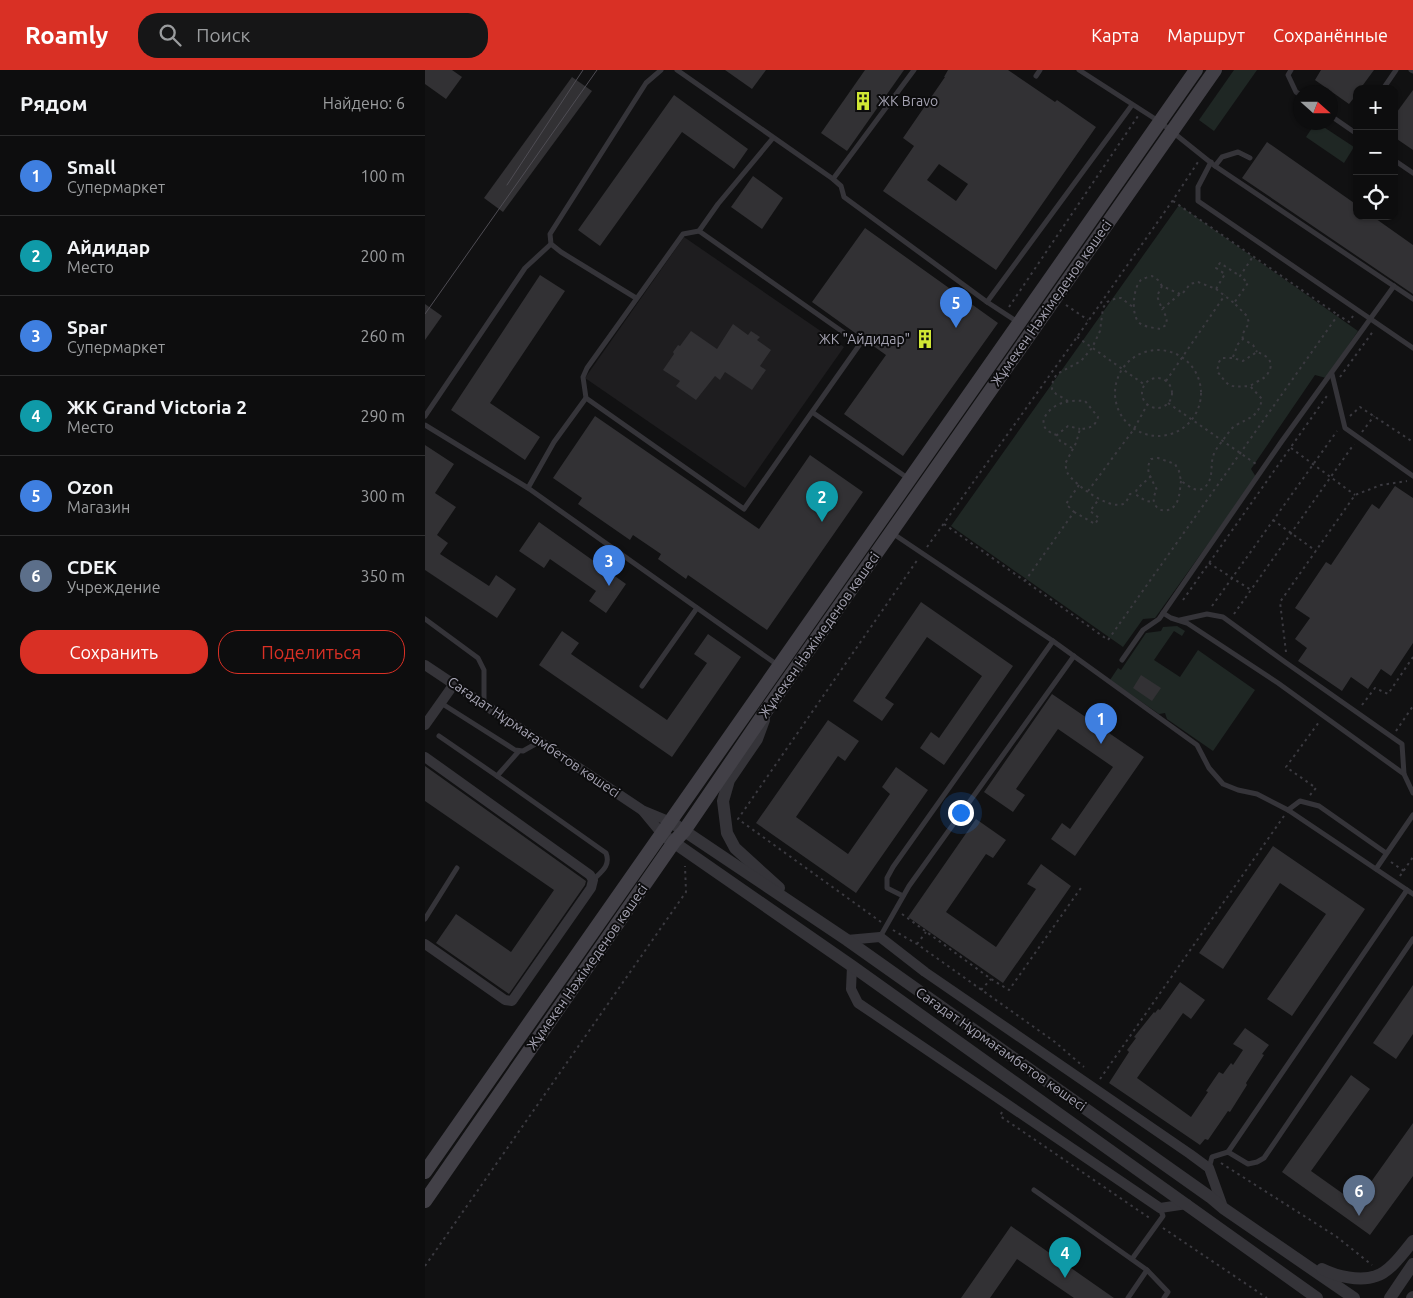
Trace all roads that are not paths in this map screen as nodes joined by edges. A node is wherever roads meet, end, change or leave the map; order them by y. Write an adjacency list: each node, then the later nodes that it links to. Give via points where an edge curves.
1 (661, 70): 25 (lane, via 646,84 622,119 550,234)
2 (677, 70): 18 (lane)
3 (914, 70): 23 (lane)
4 (1040, 70): 10 (lane)
5 (1079, 70): 13 (lane)
6 (1196, 70): 15 (main road, Жұмекен Нәжімеденов көшесі)
7 (1215, 70): 16 (main road, Жұмекен Нәжімеденов көшесі)
8 (1291, 70): 12 (lane, via 1288,75)
9 (1396, 70): 11 (lane)
10 (1036, 76)
11 (1386, 85)
12 (1293, 86)
13 (1132, 105): 15 (lane); 29 (lane)
14 (1338, 121): 17 (lane)
15 (1160, 122): 16 (lane); 31 (main road, Жұмекен Нәжімеденов көшесі)
16 (1172, 131): 21 (lane); 41 (main road, Жұмекен Нәжімеденов көшесі)
17 (1353, 131)
18 (773, 138): 23 (lane); 24 (lane, via 717,204)
19 (1250, 158): 21 (lane, via 1237,152)
20 (1398, 163): 22 (lane)
21 (1213, 164): 26 (lane); 30 (lane, via 1198,187 1198,201)
22 (1413, 173)
23 (833, 179): 29 (lane, via 841,186 844,197)
24 (699, 231): 27 (lane, via 683,234); 35 (lane, via 859,344)
25 (551, 244): 27 (lane); 36 (lane, via 525,268)
26 (1394, 286): 28 (lane); 30 (lane)
27 (636, 298): 34 (lane, via 587,368 583,377)
28 (1413, 299)
29 (987, 302): 31 (lane)
30 (1370, 319): 32 (lane); 33 (lane)
31 (1019, 323): 39 (main road, Жұмекен Нәжімеденов көшесі)
32 (1413, 348)
33 (1332, 374): 38 (lane, via 1345,428); 43 (lane)
34 (586, 398): 35 (lane, via 744,509); 40 (lane, via 554,442)
35 (812, 412): 39 (lane)
36 (425, 416)
37 (425, 426): 40 (lane)
38 (1413, 476)
39 (910, 480): 50 (main road, Жұмекен Нәжімеденов көшесі)
40 (528, 488): 42 (lane)
41 (892, 532): 46 (lane); 55 (main road, Жұмекен Нәжімеденов көшесі)
42 (697, 608): 50 (lane); 52 (lane)
43 (1163, 613): 45 (lane); 48 (lane, via 1143,630)
44 (425, 619): 54 (lane, via 478,658 485,670)
45 (1179, 620): 61 (lane, via 1217,642); 61 (lane, via 1207,614 1223,617 1402,744)
46 (1053, 641): 47 (lane); 77 (lane, via 893,867 887,878 887,888)
47 (1074, 656): 65 (lane, via 1197,745 1209,768 1223,784 1257,794); 77 (lane)
48 (1122, 660)
49 (425, 665): 51 (street, Сағадат Нұрмағамбетов көшесі)
50 (779, 666): 67 (main road, Жұмекен Нәжімеденов көшесі)
51 (454, 684): 53 (street); 54 (street, Сағадат Нұрмағамбетов көшесі)
52 (642, 686)
53 (441, 703): 56 (street); 59 (lane)
54 (484, 705): 58 (street, Сағадат Нұрмағамбетов көшесі)
55 (770, 705): 68 (main road, Жұмекен Нәжімеденов көшесі); 79 (street, via 757,739 729,780 723,801 727,833 735,848)
56 (425, 725)
57 (439, 736): 62 (lane)
58 (539, 742): 59 (lane); 64 (street, Сағадат Нұрмағамбетов көшесі)
59 (519, 751): 62 (lane)
60 (425, 757): 74 (street)
61 (1404, 774): 63 (lane)
62 (497, 776): 74 (lane, via 606,853 606,866)
63 (1413, 793)
64 (642, 810): 67 (street, Сағадат Нұрмағамбетов көшесі); 69 (street, Сағадат Нұрмағамбетов көшесі)
65 (1288, 810): 71 (lane, via 1300,801 1319,806); 73 (lane)
66 (1413, 815): 71 (lane)
67 (671, 822): 68 (street, Сағадат Нұрмағамбетов көшесі); 69 (main road, Жұмекен Нәжімеденов көшесі)
68 (684, 831): 70 (main road, Жұмекен Нәжімеденов көшесі); 79 (street, Сағадат Нұрмағамбетов көшесі)
69 (662, 834): 70 (street, Сағадат Нұрмағамбетов көшесі); 87 (main road, Жұмекен Нәжімеденов көшесі)
70 (674, 842): 84 (street, Сағадат Нұрмағамбетов көшесі); 89 (main road, Жұмекен Нәжімеденов көшесі)
71 (1385, 855): 73 (lane)
72 (457, 868): 78 (lane)
73 (1376, 869): 75 (lane)
74 (593, 880): 83 (street, via 591,888 512,1001 505,1000)
75 (1407, 890): 76 (lane); 85 (lane)
76 (1413, 894)
77 (903, 896): 80 (lane)
78 (425, 919)
79 (823, 925): 82 (street, Сағадат Нұрмағамбетов көшесі)
80 (880, 937): 82 (street); 86 (street, via 925,972)
81 (1413, 939): 85 (lane, via 1264,1158 1248,1164)
82 (847, 940): 92 (street, Сағадат Нұрмағамбетов көшесі)
83 (425, 944)
84 (852, 966): 90 (street, Сағадат Нұрмағамбетов көшесі); 91 (street, via 851,989 858,1004)
85 (1228, 1152): 86 (lane, via 1212,1157)
86 (1209, 1168): 92 (street)
87 (425, 1172)
88 (1034, 1190): 96 (lane)
89 (425, 1201)
90 (1187, 1204): 91 (street); 94 (street, Сағадат Нұрмағамбетов көшесі)
91 (1160, 1208): 96 (lane, via 1163,1216)
92 (1223, 1208): 95 (street, Сағадат Нұрмағамбетов көшесі)
93 (1413, 1241): 95 (street, via 1397,1261 1376,1276 1356,1278 1334,1275)
94 (1252, 1252): 101 (street, via 1268,1272); 102 (street, Сағадат Нұрмағамбетов көшесі)
95 (1288, 1253): 103 (street, Сағадат Нұрмағамбетов көшесі)
96 (1132, 1259): 98 (lane)
97 (1413, 1264): 104 (street)
98 (1147, 1270): 99 (lane); 100 (lane, via 1168,1292)
99 (1128, 1298)
100 (1164, 1298)
101 (1303, 1298)
102 (1317, 1298)
103 (1354, 1298)
104 (1390, 1298)

